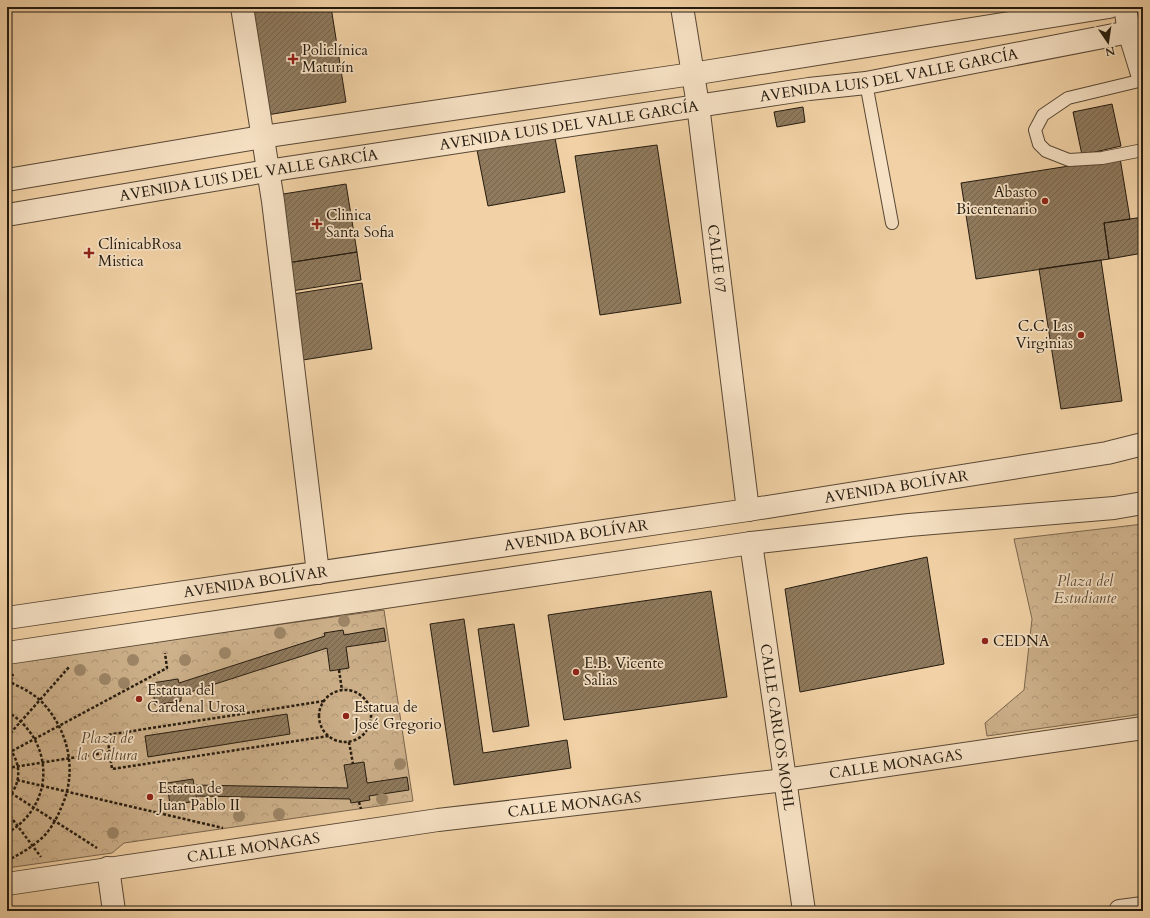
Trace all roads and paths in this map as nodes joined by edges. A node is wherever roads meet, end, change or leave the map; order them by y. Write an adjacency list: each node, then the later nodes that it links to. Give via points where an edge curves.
1 (242, 7): 10 (street)
2 (682, 7): 6 (street, CALLE 07)
3 (1109, 7): 6 (street, AVENIDA LUIS DEL VALLE GARCÍA)
4 (1125, 7): 5 (street)
5 (1135, 38): 7 (street); 8 (street, AVENIDA LUIS DEL VALLE GARCÍA)
6 (692, 74): 9 (street, CALLE 07); 10 (street, AVENIDA LUIS DEL VALLE GARCÍA)
7 (1143, 78): 11 (lane, via 1068,98 1043,115 1035,130 1038,144 1046,151 1069,160 1102,158)
8 (866, 83): 9 (street, AVENIDA LUIS DEL VALLE GARCÍA); 15 (lane)
9 (698, 105): 12 (street, AVENIDA LUIS DEL VALLE GARCÍA); 18 (street, CALLE 07)
10 (262, 137): 12 (street); 13 (street, AVENIDA LUIS DEL VALLE GARCÍA)
11 (1143, 150)
12 (267, 171): 14 (street, AVENIDA LUIS DEL VALLE GARCÍA); 20 (street, via 273,201)
13 (7, 180)
14 (7, 215)
15 (892, 223)
16 (1143, 444): 18 (street, AVENIDA BOLÍVAR, via 1107,453)
17 (1143, 503): 19 (street, via 1114,508 909,525)
18 (748, 510): 20 (street, AVENIDA BOLÍVAR)
19 (751, 543): 22 (street); 47 (street, CALLE CARLOS MOHL)
20 (318, 573): 21 (street, AVENIDA BOLÍVAR)
21 (7, 618)
22 (161, 630): 23 (street); 32 (path, via 167,668)
23 (67, 644): 24 (street); 28 (path, via 71,665)
24 (7, 653)
25 (339, 670): 27 (path)
26 (7, 681): 28 (path, via 22,687)
27 (342, 690): 29 (path, via 331,694); 37 (path, via 359,693 367,701 371,712 370,724 364,734)
28 (40, 700): 31 (path); 32 (path)
29 (324, 701): 34 (path, via 319,719); 40 (path, via 107,735)
30 (7, 712): 31 (path)
31 (20, 722): 35 (path); 36 (path)
32 (59, 726): 36 (path); 41 (path, via 64,735)
33 (1143, 728): 47 (street, CALLE MONAGAS)
34 (329, 736): 37 (path); 40 (path, via 112,769)
35 (7, 737)
36 (34, 739): 39 (path); 42 (path)
37 (348, 742): 43 (path)
38 (7, 745): 39 (path)
39 (12, 751): 44 (path)
40 (110, 752): 41 (path)
41 (69, 758): 42 (path); 49 (path, via 70,777)
42 (43, 762): 44 (path); 48 (path)
43 (353, 764)
44 (18, 766): 45 (path); 46 (path)
45 (7, 768)
46 (17, 780): 48 (path); 50 (path)
47 (785, 780): 58 (street, CALLE MONAGAS, via 438,820); 65 (street, CALLE CARLOS MOHL)
48 (42, 785): 49 (path); 52 (path)
49 (67, 791): 54 (path); 58 (path, via 238,831)
50 (11, 793): 51 (path); 52 (path)
51 (7, 798)
52 (34, 808): 54 (path); 55 (path)
53 (7, 812): 55 (path)
54 (55, 821): 57 (path); 60 (path, via 104,853)
55 (18, 826): 56 (path); 57 (path)
56 (7, 833)
57 (33, 846): 59 (path); 61 (path, via 45,862)
58 (241, 849): 60 (street, CALLE MONAGAS)
59 (7, 860)
60 (108, 868): 61 (street, CALLE MONAGAS); 64 (street)
61 (48, 878): 62 (street, CALLE MONAGAS)
62 (7, 884)
63 (1143, 908): 66 (street)
64 (114, 911)
65 (804, 911)
66 (1120, 911)

